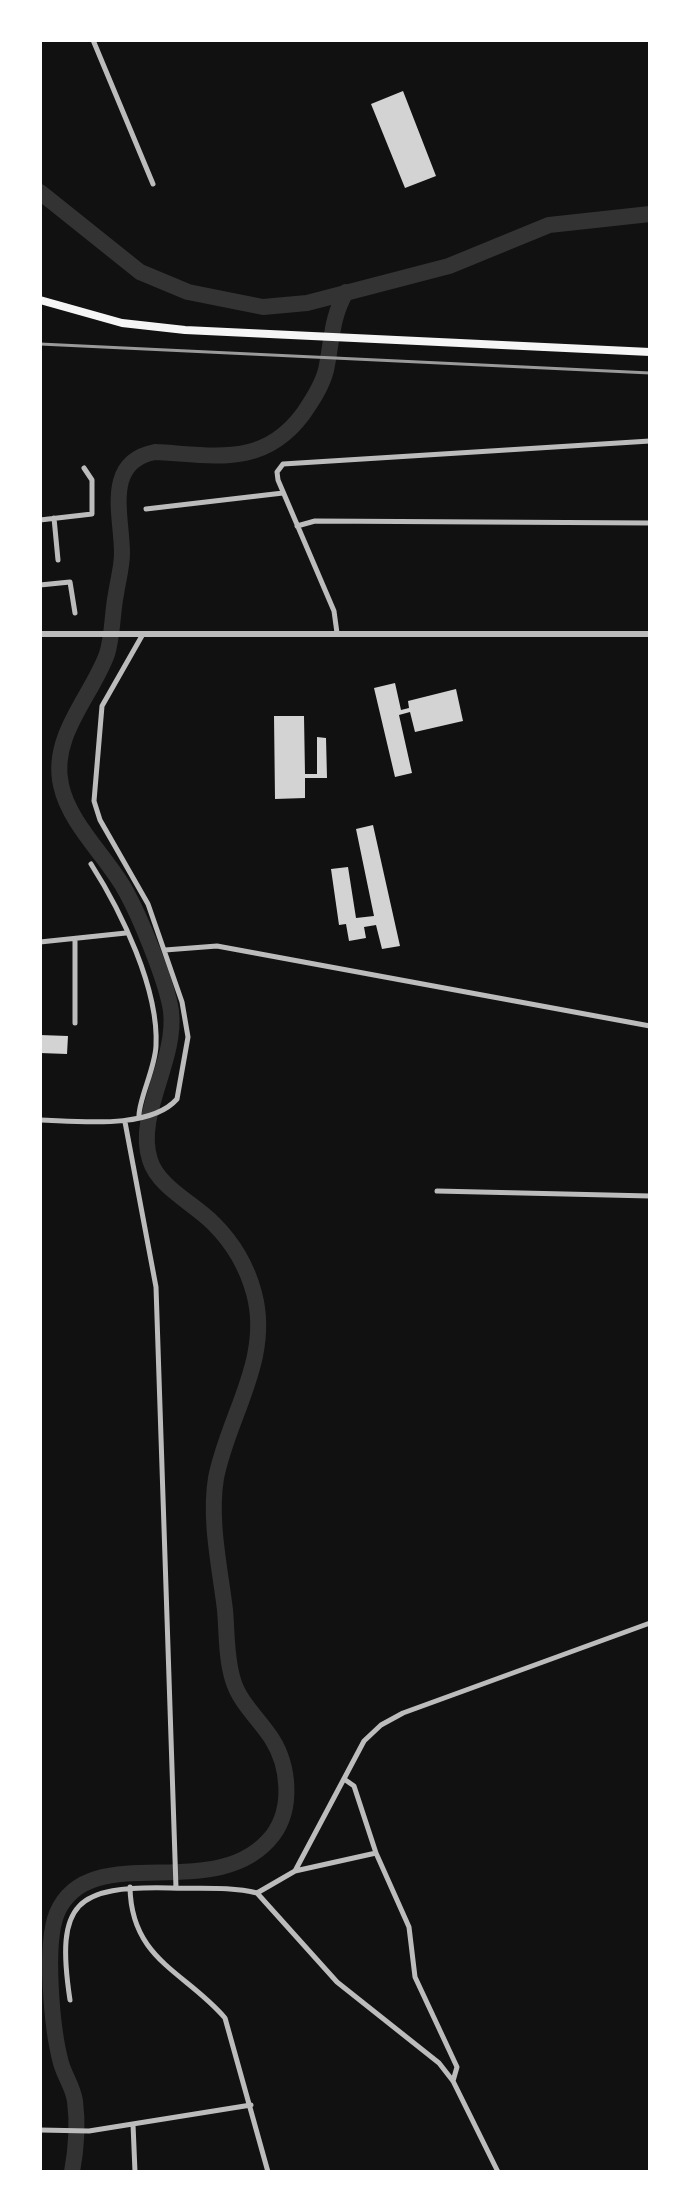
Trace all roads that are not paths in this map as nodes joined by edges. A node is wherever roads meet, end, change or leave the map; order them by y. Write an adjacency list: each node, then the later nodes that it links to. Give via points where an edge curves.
1 (93, 40): 2 (street)
2 (153, 184)
3 (40, 300): 4 (main road, via 122,323 185,330)
4 (650, 352)
5 (650, 441): 7 (street, via 290,462 277,472)
6 (84, 468): 9 (street, via 92,480 92,514)
7 (283, 493): 8 (street); 12 (street)
8 (146, 509)
9 (54, 518): 10 (street); 13 (street)
10 (40, 520)
11 (650, 523): 12 (street, via 315,521)
12 (297, 526): 16 (street, via 334,611)
13 (58, 560)
14 (40, 585): 15 (street, via 70,582)
15 (75, 613)
16 (337, 633): 18 (street); 19 (street)
17 (40, 634): 18 (street)
18 (143, 634): 24 (street, via 102,706 94,793 100,820 148,904)
19 (650, 634)
20 (91, 864): 21 (street)
21 (127, 933): 22 (street); 27 (street, via 154,1007 157,1043)
22 (75, 940): 23 (street); 25 (street)
23 (40, 942)
24 (165, 950): 26 (street, via 217,946); 27 (street, via 188,1037 177,1099)
25 (75, 1023)
26 (650, 1026)
27 (139, 1117): 29 (street)
28 (40, 1120): 29 (street)
29 (125, 1122): 37 (street, via 156,1287)
30 (437, 1191): 31 (street)
31 (650, 1196)
32 (650, 1623): 33 (street, via 392,1719 364,1741)
33 (344, 1779): 34 (street, via 354,1786); 35 (street)
34 (376, 1853): 35 (street); 40 (street, via 409,1927 415,1977 457,2067)
35 (295, 1871): 38 (street)
36 (130, 1887): 37 (street); 39 (street, via 94,1893 76,1909 67,1934); 41 (street, via 144,1944 225,2018)
37 (176, 1888): 38 (street)
38 (257, 1893): 40 (street, via 337,1982 426,2050)
39 (70, 2000)
40 (453, 2081): 46 (street)
41 (251, 2105): 42 (street); 45 (street)
42 (133, 2124): 43 (street, via 89,2131); 44 (street)
43 (40, 2130)
44 (135, 2172)
45 (268, 2172)
46 (498, 2172)

